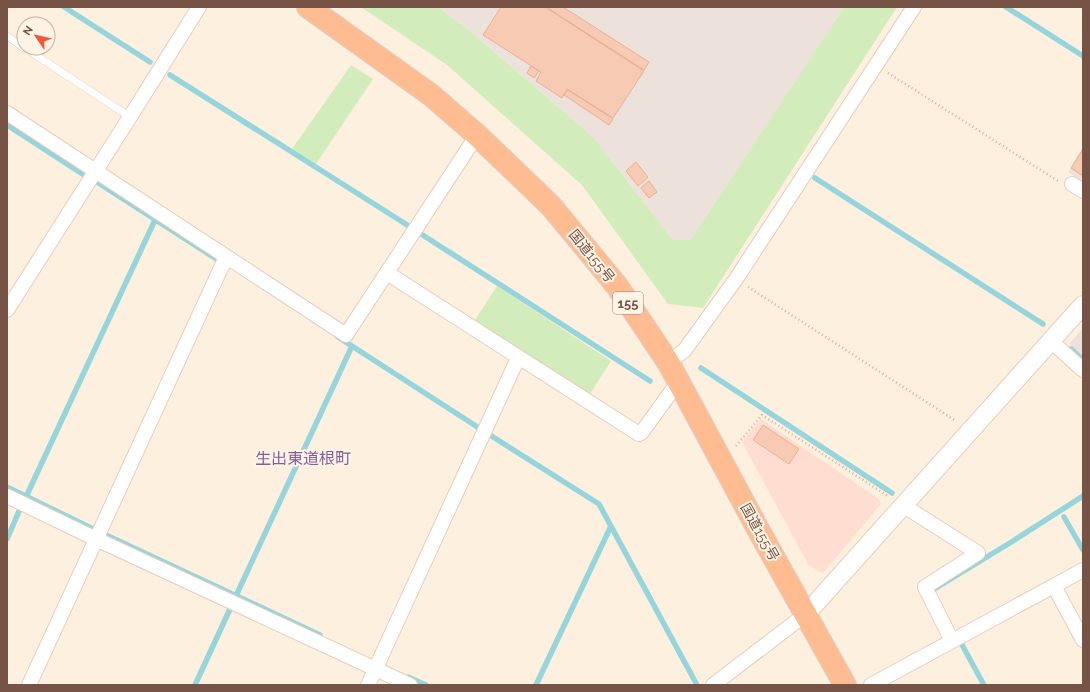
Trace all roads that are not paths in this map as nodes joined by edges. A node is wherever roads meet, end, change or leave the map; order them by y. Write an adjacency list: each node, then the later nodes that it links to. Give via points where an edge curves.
1 (199, 7): 8 (street)
2 (308, 7): 9 (highway, 国道155号 / 155, via 431,95)
3 (914, 7): 17 (street, via 736,279 684,351)
4 (7, 36): 5 (lane)
5 (16, 42)
6 (36, 56): 8 (lane)
7 (7, 113): 10 (street)
8 (130, 117): 10 (street)
9 (477, 135): 12 (street); 17 (highway, 国道155号 / 155, via 551,206 617,286)
10 (96, 171): 11 (street); 14 (street)
11 (226, 257): 12 (street, via 346,335); 22 (street)
12 (386, 273): 16 (street)
13 (1083, 305): 15 (street)
14 (7, 310)
15 (1051, 341): 18 (street); 21 (street)
16 (518, 358): 19 (street, via 639,434); 28 (street)
17 (668, 362): 19 (highway, 国道155号 / 155)
18 (1083, 370)
19 (679, 381): 25 (highway, 国道155号 / 155)
20 (7, 496): 22 (street)
21 (904, 506): 25 (street); 27 (street, via 978,554 925,588)
22 (96, 539): 28 (street); 29 (street)
23 (1083, 570): 24 (street)
24 (1054, 586): 26 (street); 27 (street)
25 (806, 614): 32 (street); 33 (highway, 国道155号 / 155)
26 (1083, 640)
27 (952, 641): 34 (street)
28 (375, 669): 30 (street); 31 (street)
29 (29, 685)
30 (368, 685)
31 (410, 685)
32 (713, 685)
33 (844, 685)
34 (871, 685)

